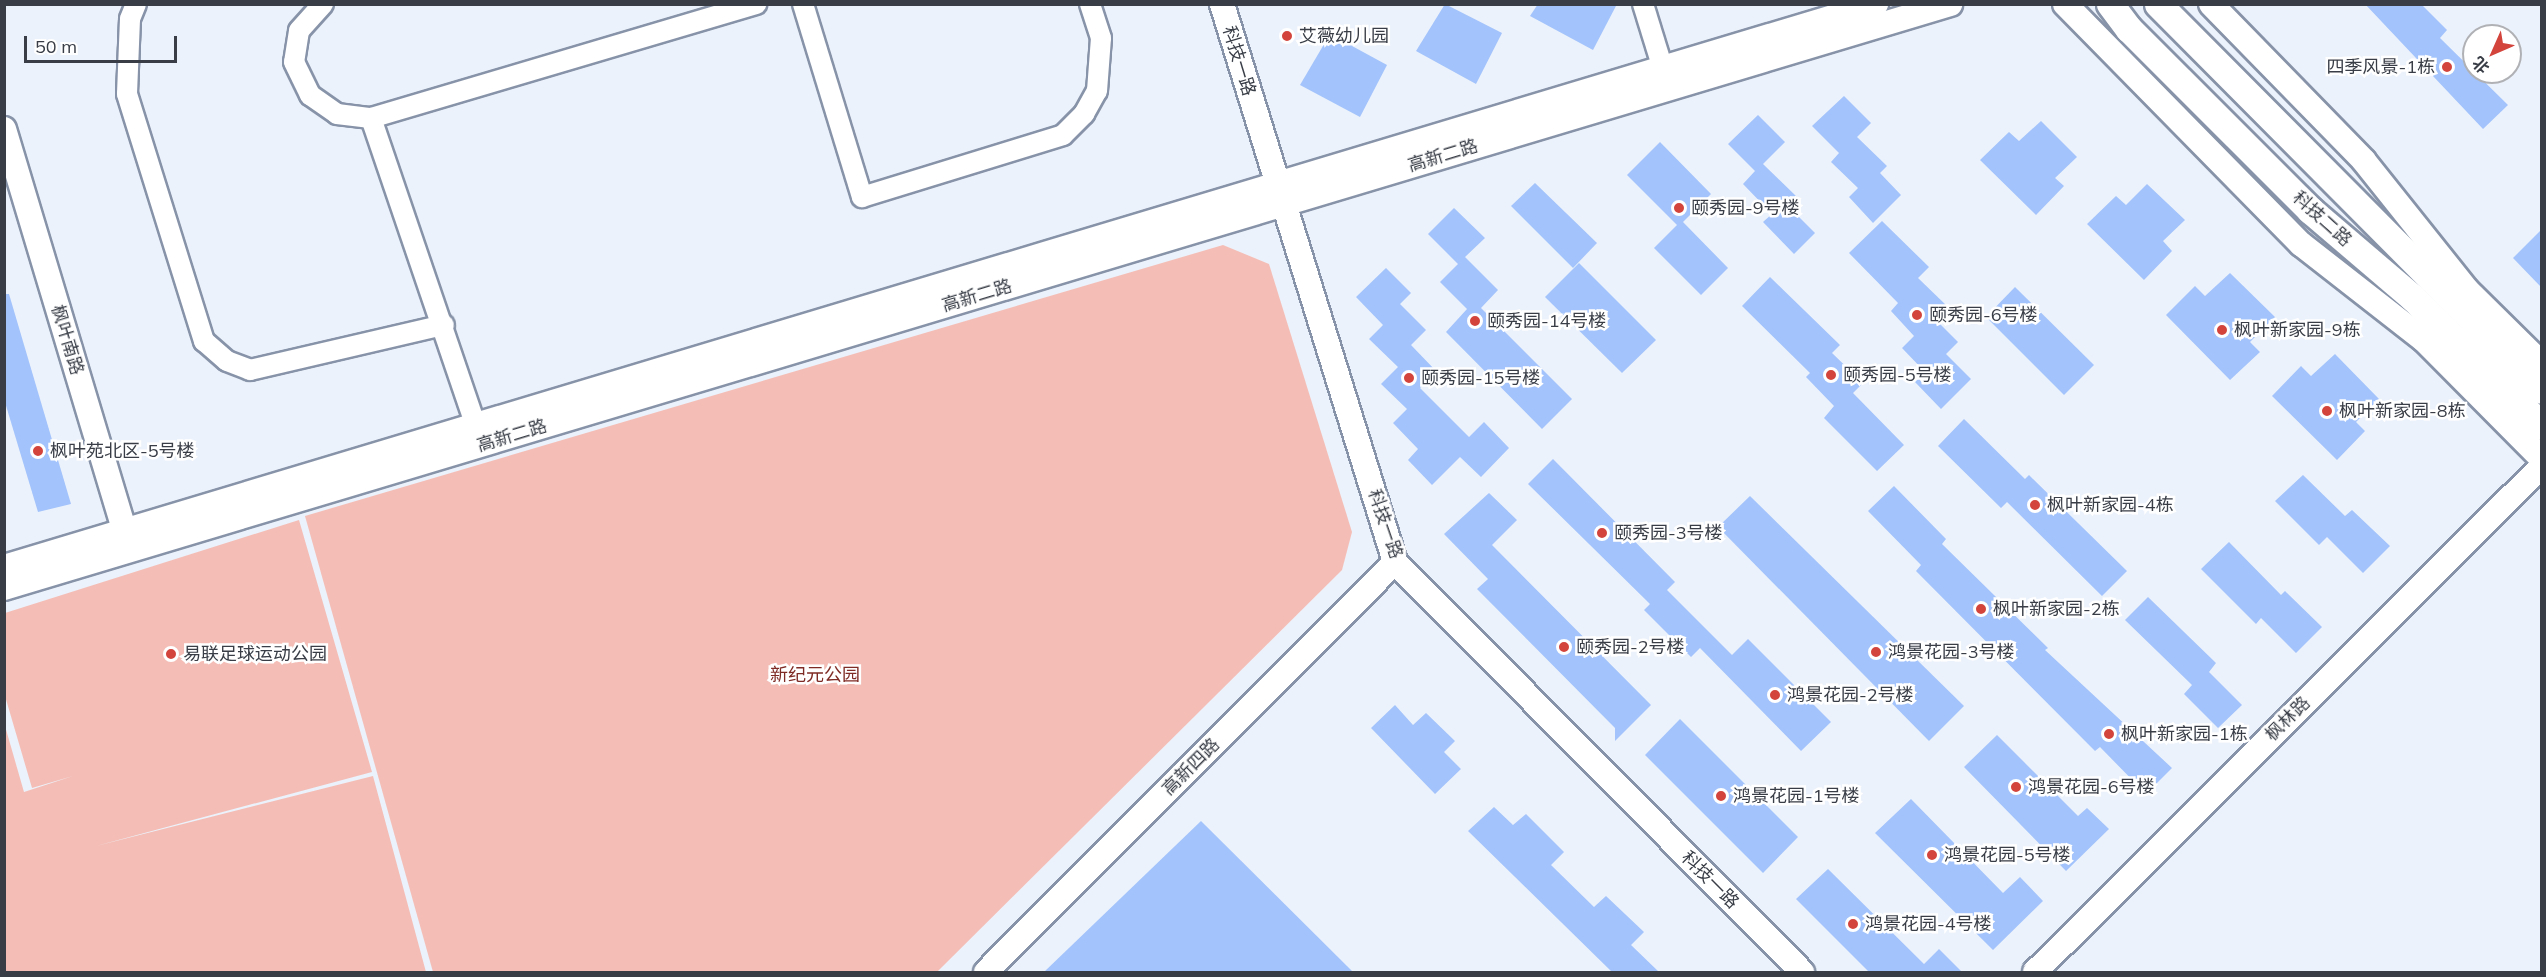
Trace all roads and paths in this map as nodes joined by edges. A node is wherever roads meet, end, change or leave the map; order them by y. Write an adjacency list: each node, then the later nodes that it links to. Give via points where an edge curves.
1 (136, 4): 18 (street, via 130,19 127,94 204,341 227,361 250,370)
2 (323, 4): 15 (street, via 299,31 294,62 310,95 337,114)
3 (757, 4): 15 (street)
4 (803, 4): 5 (street, via 862,197 1063,135 1084,114 1097,91 1101,38)
5 (1090, 4)
6 (1222, 4): 17 (street, 科技一路)
7 (1643, 4): 14 (street)
8 (1876, 4): 14 (street, 高新二路)
9 (1950, 4): 14 (street, 高新二路)
10 (2065, 4): 23 (street, via 2301,244 2424,340)
11 (2110, 4): 22 (main road, 科技二路, via 2129,28 2310,210 2412,297)
12 (2158, 4): 20 (main road, 科技二路)
13 (2211, 4): 19 (street, via 2364,161 2467,290)
14 (1666, 79): 17 (street, 高新二路)
15 (371, 118): 18 (street)
16 (4, 129): 25 (street, 枫叶南路)
17 (1279, 195): 21 (street, 高新二路); 25 (street, 高新二路); 26 (street, 科技一路)
18 (444, 326): 21 (street)
19 (2541, 364)
20 (2541, 390)
21 (476, 426): 25 (street, 高新二路)
22 (2541, 426)
23 (2541, 459)
24 (2541, 466): 31 (street, 枫林路)
25 (128, 541): 27 (street, 高新二路); 28 (street, 高新二路)
26 (1395, 562): 29 (street, 高新四路); 30 (street, 科技一路)
27 (4, 567)
28 (4, 588)
29 (986, 972)
30 (1802, 972)
31 (2035, 972)

